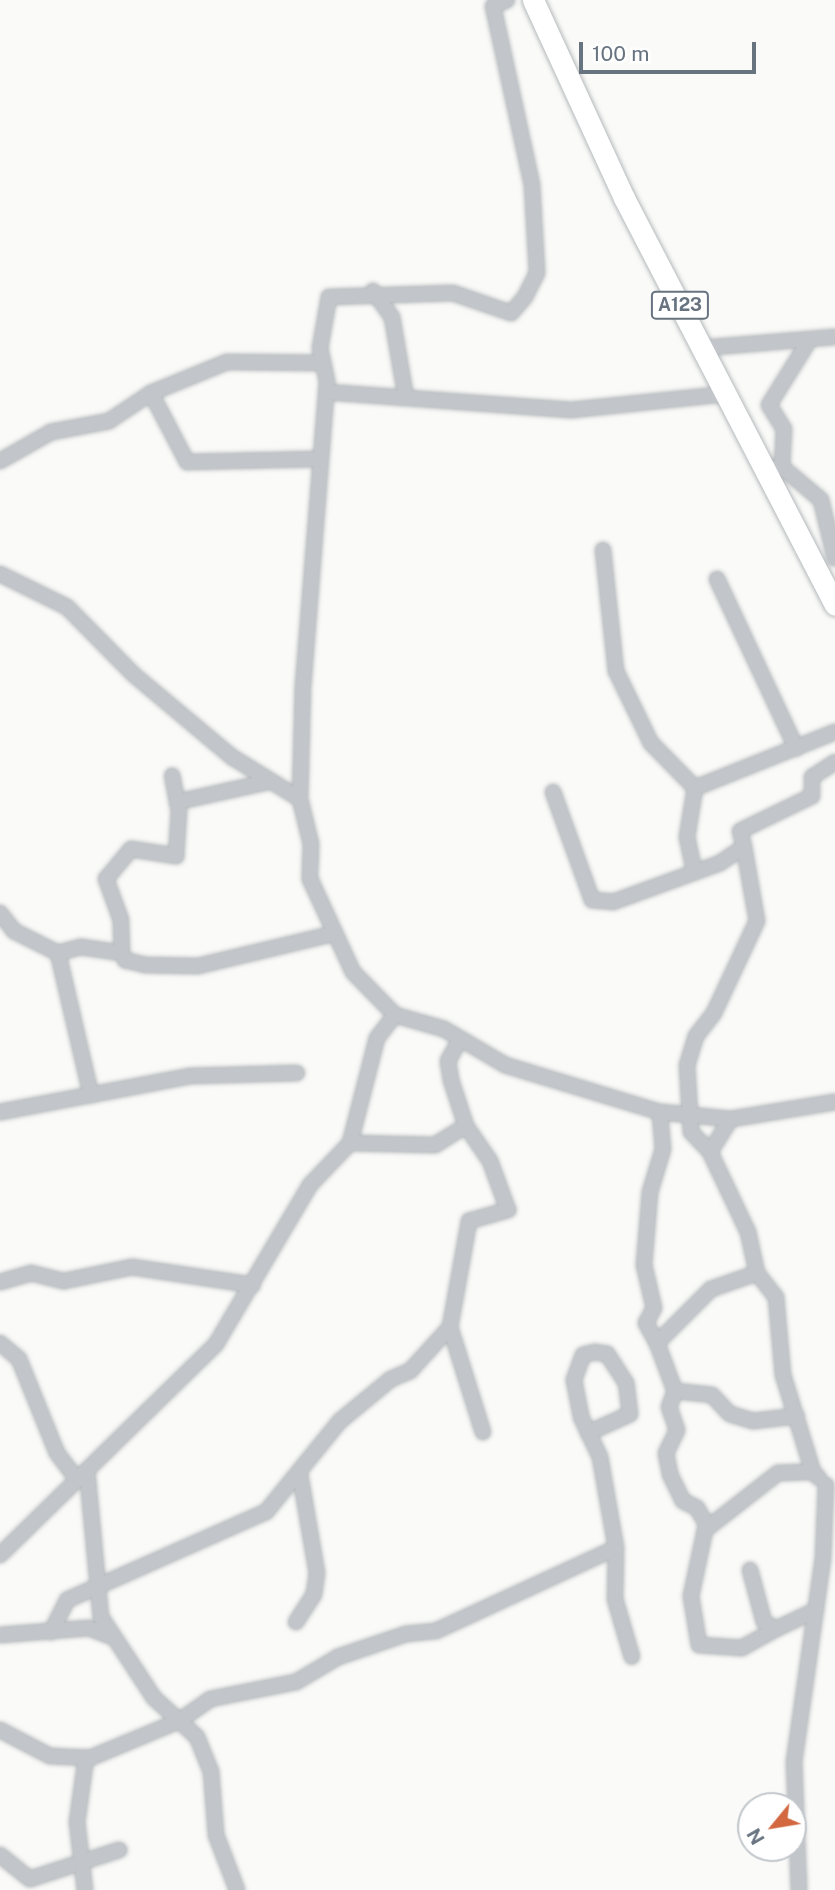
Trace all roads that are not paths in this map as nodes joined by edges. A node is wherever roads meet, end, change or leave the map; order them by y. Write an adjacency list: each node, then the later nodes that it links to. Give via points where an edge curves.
1 (507, 0): 3 (street, via 493,6 531,185 537,272 511,313 453,293)
2 (533, 0): 6 (highway, A123)
3 (373, 291): 7 (street, via 329,297); 11 (street, via 392,317)
4 (835, 337): 5 (street)
5 (807, 344): 6 (street); 14 (street, via 769,405 784,429)
6 (703, 348): 10 (highway, A123)
7 (323, 363): 8 (street); 9 (street, via 227,362)
8 (326, 392): 11 (street); 12 (street)
9 (151, 393): 12 (street, via 187,462); 13 (street, via 109,421 51,432)
10 (727, 394): 11 (street, via 571,410); 14 (highway, A123)
11 (406, 398)
12 (318, 459): 27 (street)
13 (0, 461)
14 (775, 468): 16 (street, via 821,500); 19 (highway, A123)
15 (603, 550): 25 (street, via 616,671 651,743)
16 (835, 558)
17 (0, 574): 24 (street, via 67,607 133,674)
18 (717, 579): 21 (street)
19 (835, 605)
20 (835, 732): 21 (street)
21 (796, 748): 25 (street)
22 (835, 762): 29 (street, via 813,777 812,796 740,831)
23 (172, 776): 28 (street)
24 (267, 782): 27 (street); 28 (street)
25 (695, 788): 30 (street, via 687,837)
26 (553, 792): 30 (street, via 592,900 635,897 687,878)
27 (300, 799): 32 (street, via 311,844 310,879)
28 (177, 802): 34 (street, via 176,856 131,849 106,879 121,920)
29 (744, 847): 30 (street); 40 (street, via 757,921 714,1013 696,1036 687,1065)
30 (694, 870)
31 (0, 914): 33 (street, via 14,931)
32 (332, 934): 34 (street, via 198,966 145,965 125,960); 35 (street, via 353,972)
33 (58, 953): 34 (street, via 81,947); 38 (street)
34 (122, 953)
35 (395, 1015): 36 (street); 45 (street, via 377,1038)
36 (460, 1039): 42 (street, via 505,1065); 44 (street, via 447,1060)
37 (297, 1073): 38 (street, via 190,1076)
38 (91, 1095): 41 (street)
39 (835, 1102): 43 (street)
40 (693, 1111): 42 (street); 43 (street); 46 (street, via 691,1132)
41 (0, 1112)
42 (660, 1112): 52 (street, via 663,1149 649,1192 644,1265 654,1308 646,1323)
43 (731, 1118): 46 (street)
44 (466, 1126): 45 (street, via 435,1145); 50 (street, via 490,1161 509,1210 469,1221)
45 (350, 1143): 49 (street, via 310,1185)
46 (710, 1152): 47 (street, via 748,1232)
47 (757, 1273): 52 (street, via 711,1289); 54 (street, via 781,1311 782,1375)
48 (0, 1283): 49 (street, via 32,1273 64,1281 132,1267)
49 (253, 1284): 58 (street, via 216,1344)
50 (450, 1327): 55 (street); 59 (street, via 410,1371 391,1379 340,1421)
51 (0, 1343): 58 (street, via 19,1359 57,1453)
52 (657, 1343): 53 (street)
53 (675, 1391): 54 (street, via 712,1395 730,1414 753,1421); 61 (street, via 669,1407 677,1430 666,1453 670,1474 683,1501 697,1508)
54 (797, 1416): 57 (street)
55 (483, 1432)
56 (588, 1433): 56 (street, via 574,1380 583,1354 595,1352 607,1354 626,1383 630,1413); 62 (street, via 600,1457)
57 (813, 1472): 60 (street); 61 (street, via 778,1473)
58 (82, 1475): 63 (street); 65 (street)
59 (300, 1475): 65 (street, via 266,1512 148,1568); 67 (street, via 317,1573 314,1594)
60 (831, 1485): 66 (street)
61 (708, 1527): 68 (street, via 691,1596 699,1645 742,1648)
62 (616, 1548): 72 (street, via 615,1599); 73 (street, via 436,1631 406,1634 338,1657 296,1682 210,1699)
63 (0, 1555)
64 (750, 1570): 68 (street, via 764,1622)
65 (98, 1584): 69 (street, via 67,1600); 71 (street)
66 (816, 1610): 68 (street); 81 (street, via 794,1762)
67 (296, 1622)
68 (776, 1629)
69 (51, 1632): 70 (street); 71 (street, via 89,1628)
70 (0, 1635)
71 (110, 1636): 73 (street)
72 (632, 1657)
73 (179, 1721): 75 (street); 80 (street, via 193,1730 211,1771 216,1835)
74 (0, 1730): 75 (street, via 50,1756)
75 (86, 1758): 78 (street, via 77,1822)
76 (118, 1850): 78 (street)
77 (0, 1854): 78 (street, via 30,1879)
78 (83, 1862): 79 (street)
79 (85, 1890)
80 (237, 1890)
81 (799, 1890)

